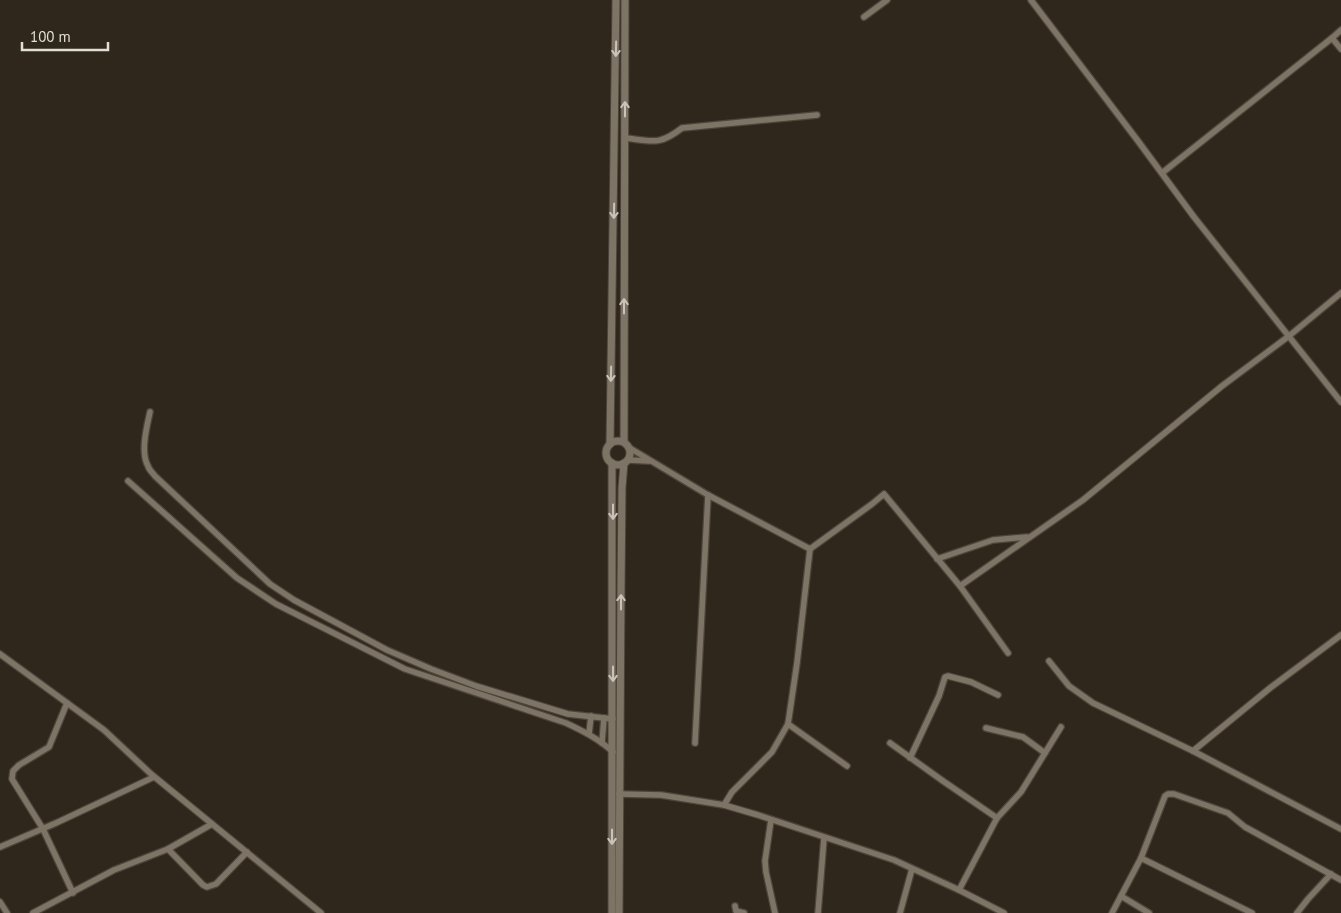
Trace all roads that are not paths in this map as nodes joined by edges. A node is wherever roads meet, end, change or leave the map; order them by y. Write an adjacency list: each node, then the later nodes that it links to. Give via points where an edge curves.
1 (616, 0): 16 (street, one-way to 16)
2 (625, 0): 10 (street, one-way to 2)
3 (887, 0): 5 (street)
4 (1031, 0): 11 (street)
5 (864, 17)
6 (1341, 30): 7 (street)
7 (1332, 38): 8 (street); 11 (street)
8 (1341, 49)
9 (817, 115): 10 (street, via 682,128 657,141)
10 (625, 138): 17 (street, one-way to 10)
11 (1162, 173): 13 (street)
12 (1341, 293): 13 (street)
13 (1289, 336): 14 (street); 23 (street, via 1222,386 1083,500)
14 (1341, 402)
15 (150, 412): 33 (street, via 145,438 147,466 270,584 387,650 431,669 568,714)
16 (610, 444): 17 (street, via 615,441); 20 (street, via 607,456)
17 (626, 445): 18 (street); 19 (street, via 630,454)
18 (651, 461): 19 (street); 22 (street)
19 (626, 462): 20 (street); 49 (street, one-way to 19, via 622,516)
20 (612, 463): 35 (street, one-way to 35)
21 (128, 481): 39 (street, via 237,578 276,604 405,669 566,723)
22 (708, 494): 24 (street); 41 (street)
23 (1029, 537): 25 (street, via 993,540); 26 (street)
24 (810, 549): 25 (street, via 884,494); 36 (street)
25 (937, 559): 26 (street)
26 (960, 586): 28 (street)
27 (1341, 635): 43 (street)
28 (1008, 653)
29 (0, 654): 32 (street)
30 (1049, 661): 43 (street, via 1069,686 1093,703)
31 (998, 694): 46 (street, via 971,682 945,677)
32 (67, 703): 48 (street, via 104,730); 54 (street, via 49,746 13,771 12,779)
33 (591, 716): 34 (street); 39 (street)
34 (604, 718): 35 (street); 40 (street)
35 (613, 719): 44 (street)
36 (788, 724): 47 (street); 50 (street, via 772,752 732,792)
37 (1061, 727): 45 (street)
38 (986, 728): 45 (street, via 1023,737)
39 (589, 734): 40 (street)
40 (602, 742): 44 (street)
41 (695, 743)
42 (890, 743): 46 (street)
43 (1192, 751): 55 (street)
44 (613, 752): 72 (street, one-way to 72)
45 (1045, 753): 51 (street, via 1022,792)
46 (910, 758): 51 (street)
47 (847, 766)
48 (154, 777): 53 (street); 54 (street)
49 (619, 794): 50 (street, via 661,795); 73 (street)
50 (724, 806): 52 (street)
51 (997, 818): 64 (street)
52 (771, 820): 56 (street); 75 (street, via 765,861)
53 (212, 824): 58 (street); 59 (street)
54 (43, 829): 57 (street); 65 (street)
55 (1341, 829)
56 (824, 838): 61 (street); 76 (street)
57 (0, 846)
58 (168, 849): 59 (street, via 206,887 216,884); 65 (street, via 114,870)
59 (247, 852): 71 (street)
60 (1141, 858): 62 (street, via 1165,796 1174,794 1228,814); 66 (street); 81 (street)
61 (912, 868): 64 (street); 77 (street)
62 (1331, 874): 63 (street); 82 (street)
63 (1341, 880)
64 (960, 890): 78 (street)
65 (73, 893): 70 (street)
66 (1121, 896): 79 (street); 80 (street)
67 (0, 902): 69 (street)
68 (735, 906): 74 (street, via 736,911)
69 (7, 913)
70 (33, 913)
71 (321, 913)
72 (612, 913)
73 (619, 913)
74 (744, 913)
75 (775, 913)
76 (818, 913)
77 (900, 913)
78 (1004, 913)
79 (1112, 913)
80 (1149, 913)
81 (1252, 913)
82 (1297, 913)

